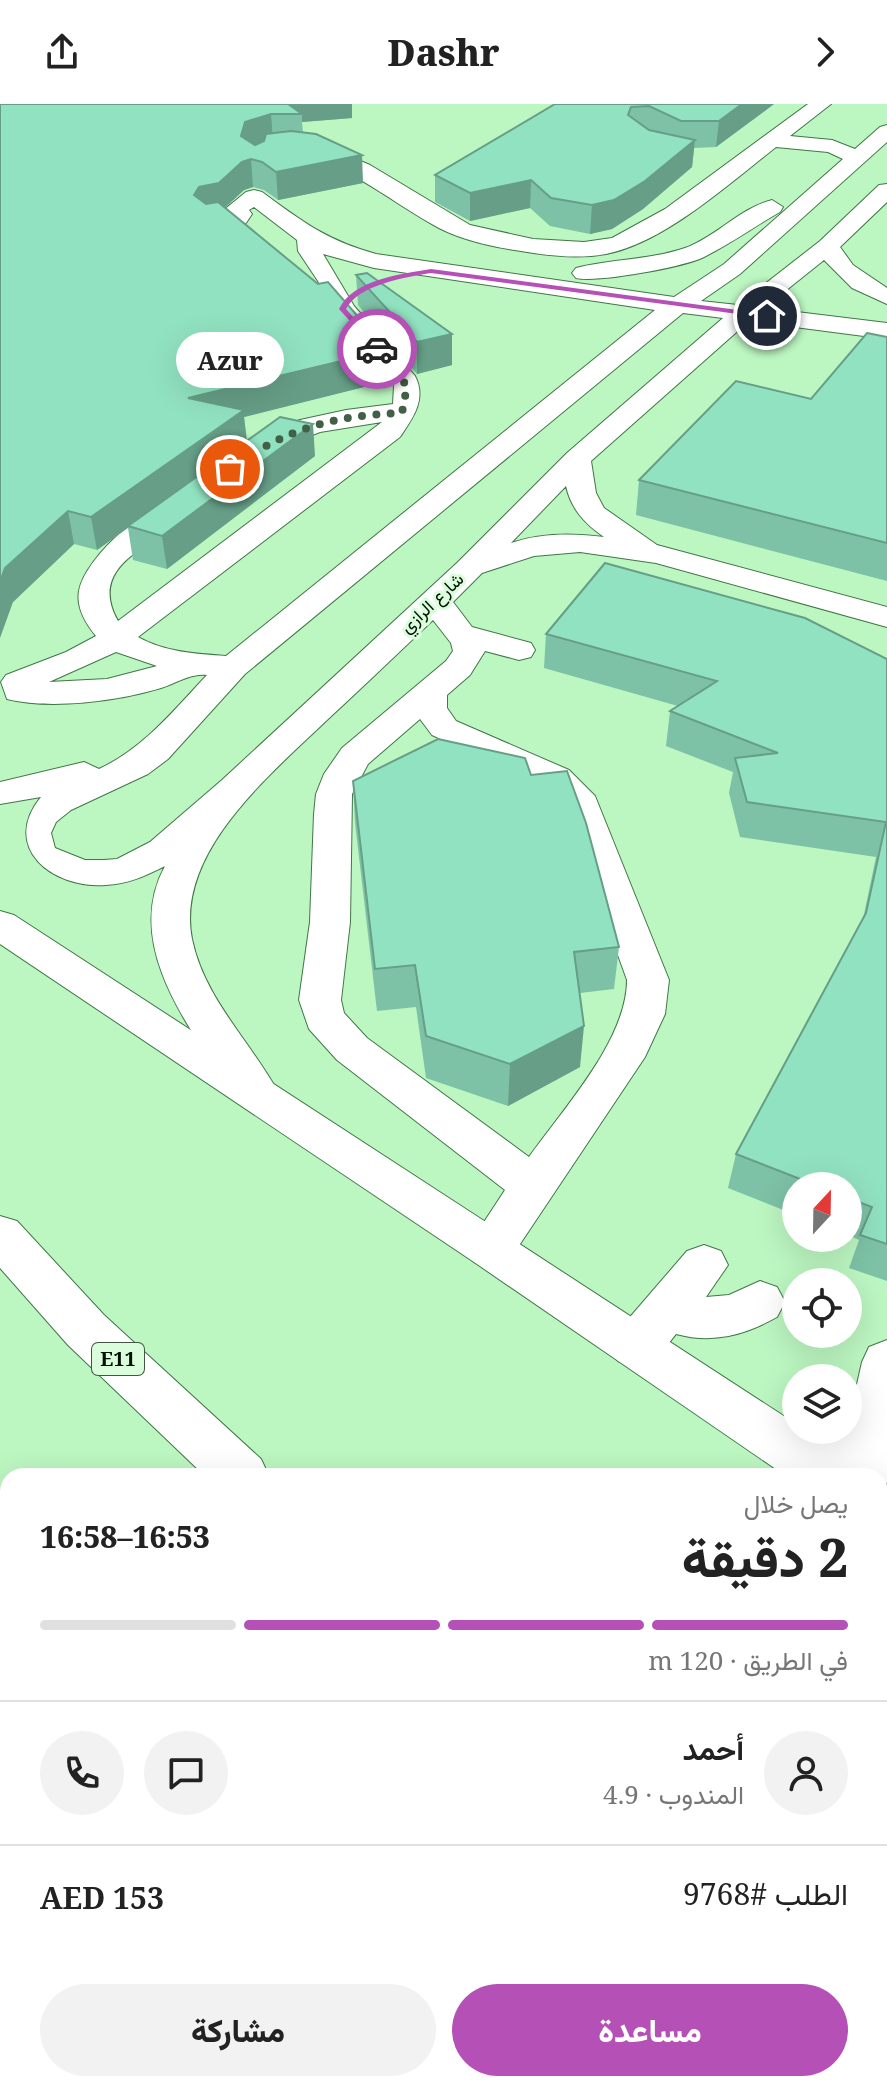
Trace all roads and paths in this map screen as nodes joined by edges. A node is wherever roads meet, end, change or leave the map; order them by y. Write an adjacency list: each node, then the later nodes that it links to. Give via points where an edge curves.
1 (813, 110): 3 (main road); 4 (main road)
2 (887, 131): 8 (main road)
3 (772, 141): 4 (main road); 6 (main road)
4 (832, 146): 8 (main road)
5 (287, 149): 9 (main road, via 329,155)
6 (754, 155): 7 (main road); 9 (main road, via 618,244 572,248 508,243 461,229)
7 (710, 158)
8 (859, 159): 11 (main road)
9 (354, 174): 13 (main road)
10 (887, 190): 16 (main road, شارع الرازي)
11 (820, 191): 20 (main road, via 777,205 677,258 610,271); 21 (main road)
12 (281, 192): 18 (main road, via 357,238)
13 (381, 208)
14 (211, 223): 15 (main road, via 238,218 241,214 235,210 254,197)
15 (308, 237): 19 (main road, via 374,261); 25 (main road, via 310,251)
16 (828, 246): 22 (main road, via 851,276); 23 (main road, شارع الرازي)
17 (447, 249): 18 (main road)
18 (488, 263): 20 (main road)
19 (431, 271): 24 (main road); 25 (main road, via 404,273 369,288 347,300)
20 (570, 272): 21 (main road)
21 (704, 288): 23 (main road); 24 (main road)
22 (887, 297)
23 (755, 304): 24 (main road); 26 (main road); 27 (main road); 29 (main road, شارع الرازي)
24 (679, 305): 44 (main road)
25 (343, 309): 30 (main road, via 402,376 407,395)
26 (887, 311)
27 (850, 326): 28 (main road); 29 (main road, via 751,345 701,363)
28 (887, 331)
29 (663, 387): 31 (main road, شارع الرازي)
30 (402, 413): 32 (main road, via 312,425 271,441); 39 (main road, via 390,431)
31 (577, 459): 34 (main road, via 583,503 596,518); 35 (main road, شارع الرازي)
32 (230, 469)
33 (206, 487): 39 (main road, via 109,560 96,581 93,603 101,625)
34 (659, 554): 35 (main road, via 554,544 508,553); 36 (main road)
35 (469, 569): 37 (main road, شارع الرازي)
36 (745, 578): 38 (main road); 41 (main road, via 804,613)
37 (435, 600): 40 (main road); 47 (main road, شارع الرازي)
38 (887, 617)
39 (117, 638): 43 (main road, via 141,651); 43 (main road, via 18,687 116,690 169,676)
40 (464, 647): 42 (main road); 45 (main road)
41 (887, 647)
42 (512, 660)
43 (190, 663): 44 (main road)
44 (233, 667): 46 (main road)
45 (430, 694): 51 (main road, via 430,709 444,728 537,768 571,790 582,804 648,980 649,1003 642,1025); 51 (main road, via 355,756 334,794 330,922 320,1000 324,1018 352,1049)
46 (170, 735): 47 (main road, via 135,766 41,815 32,833 42,857 81,872 126,870 163,851); 48 (main road, via 99,768)
47 (235, 788): 50 (main road, شارع الرازي, via 196,843 169,908 181,970 226,1051)
48 (0, 793)
49 (0, 925): 50 (main road)
50 (256, 1092): 53 (main road)
51 (535, 1187): 53 (main road)
52 (0, 1235): 60 (main road, E11, via 86,1330)
53 (491, 1248): 56 (main road)
54 (704, 1265): 56 (main road)
55 (760, 1302): 56 (main road, via 716,1320 690,1318)
56 (651, 1328): 59 (main road)
57 (875, 1353): 58 (main road); 59 (main road)
58 (862, 1375)
59 (839, 1464)
60 (233, 1468)

